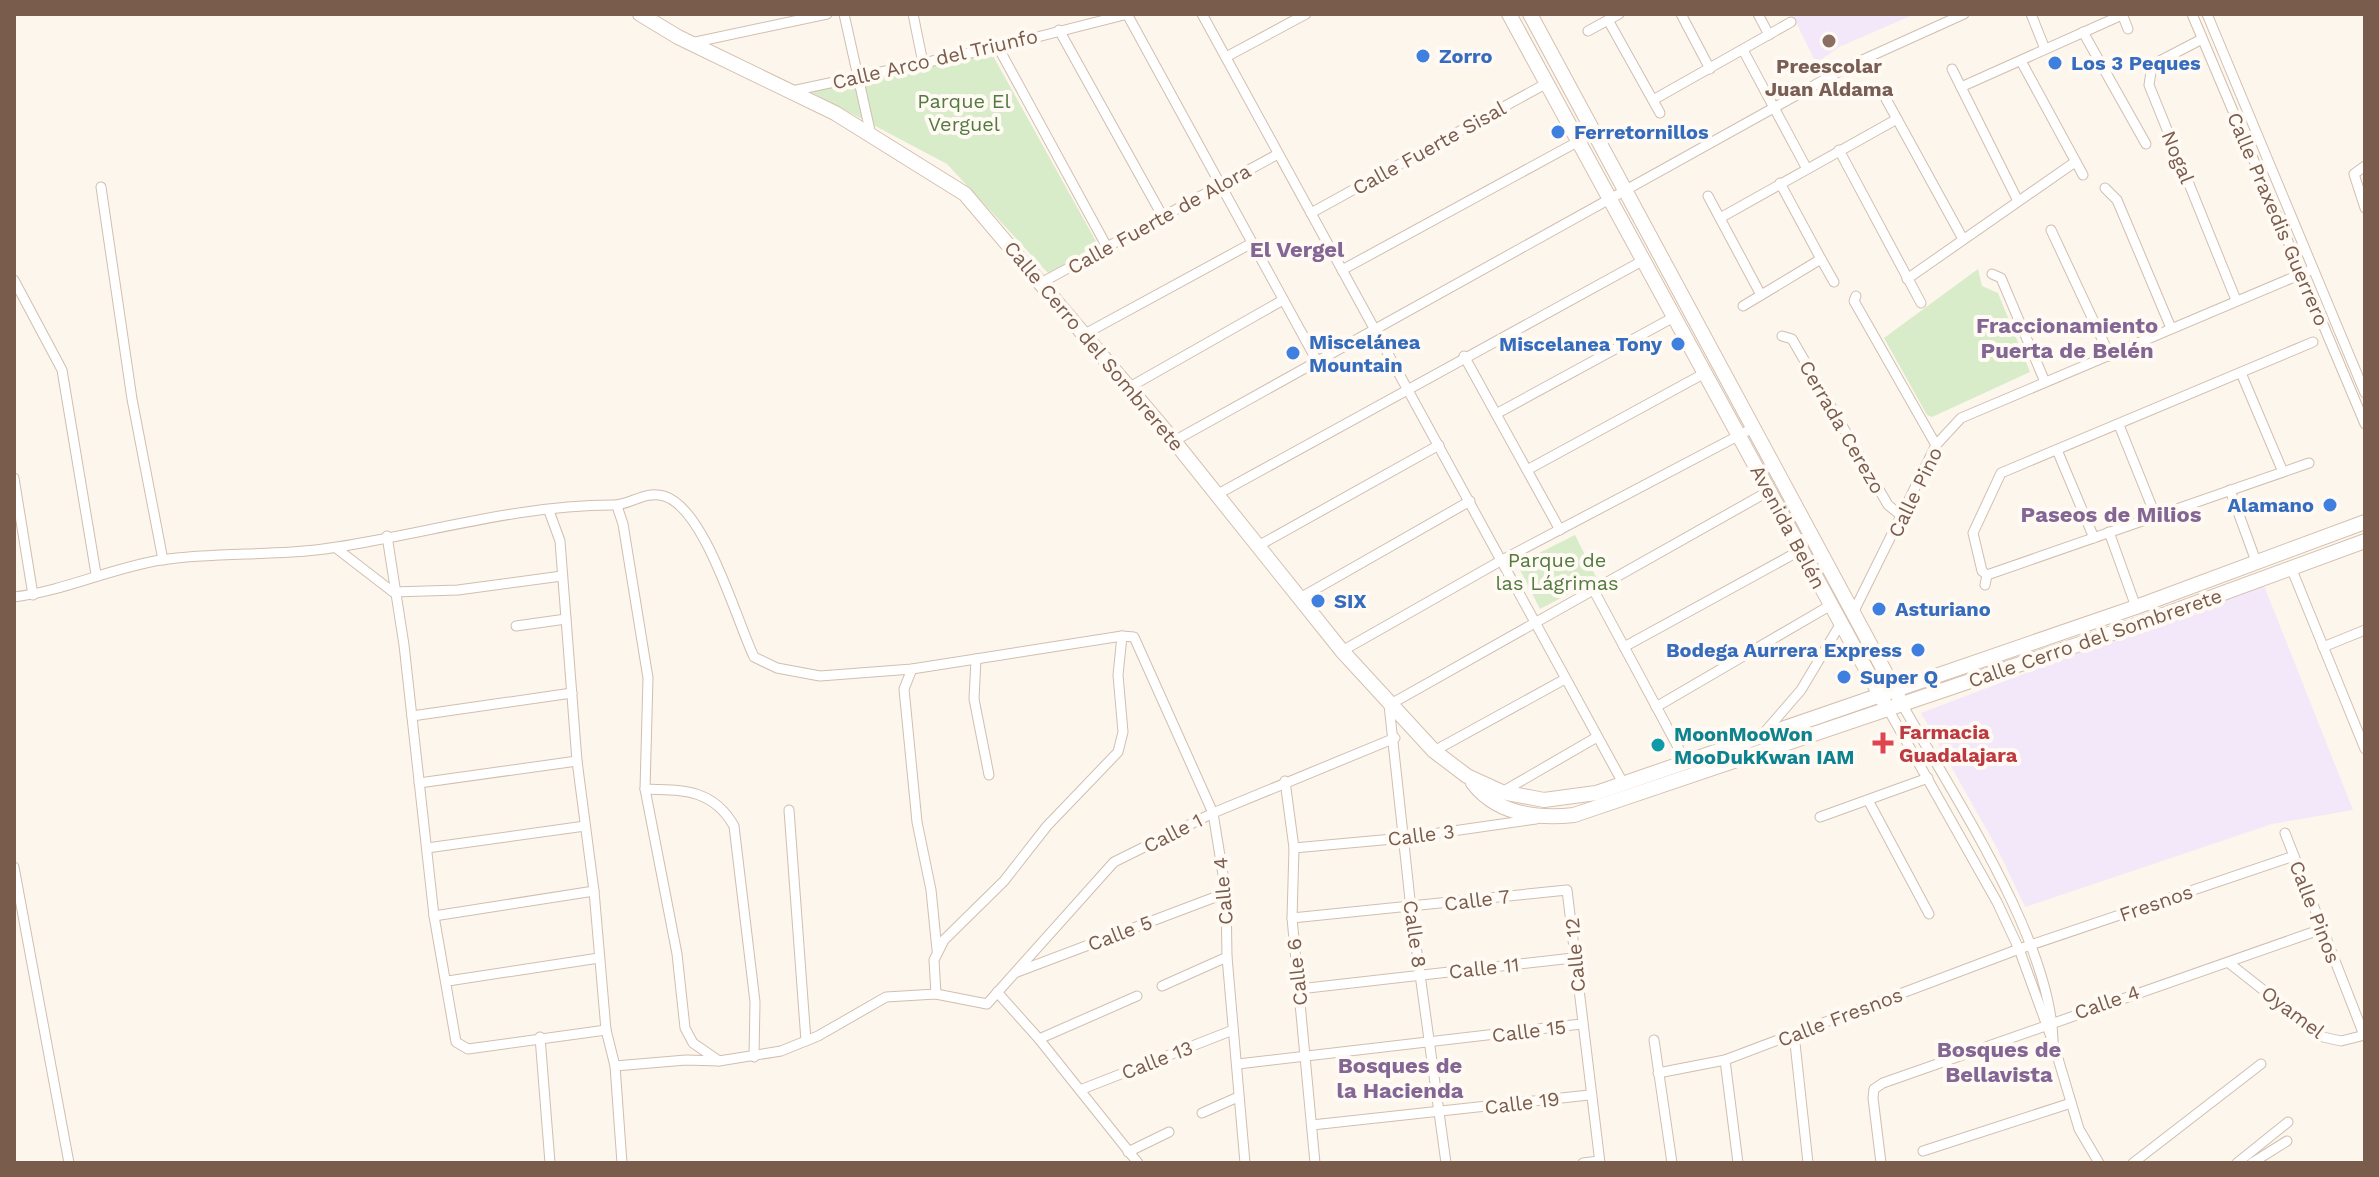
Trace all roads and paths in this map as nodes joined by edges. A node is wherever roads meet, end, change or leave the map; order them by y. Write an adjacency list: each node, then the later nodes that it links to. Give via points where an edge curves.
1 (640, 14): 26 (main road, Calle Cerro del Sombrerete)
2 (827, 14): 26 (street)
3 (844, 14): 35 (street)
4 (913, 14): 32 (street)
5 (1127, 14): 21 (street, Calle Arco del Triunfo); 54 (street)
6 (1202, 14): 30 (street)
7 (1306, 14): 30 (street)
8 (1509, 14): 36 (main road, Avenida Belén)
9 (1530, 14): 57 (main road, Avenida Belén)
10 (1619, 14): 18 (street)
11 (1681, 14): 33 (street)
12 (1758, 14): 24 (street)
13 (1964, 14): 41 (street, via 1849,66)
14 (2031, 14): 28 (street)
15 (2122, 14): 20 (street); 23 (street)
16 (2192, 14): 25 (street, Calle Praxedis Guerrero)
17 (2207, 14): 71 (street, Calle Praxedis Guerrero)
18 (1608, 20): 22 (street); 40 (street)
19 (1791, 22): 24 (street)
20 (2128, 29)
21 (1059, 30): 27 (street, Calle Arco del Triunfo); 63 (street)
22 (1588, 31)
23 (2083, 32): 28 (street); 46 (street)
24 (1769, 35): 29 (street)
25 (2202, 39): 74 (street, Calle Praxedis Guerrero); 82 (street, Nogal, via 2152,65 2149,85)
26 (691, 43): 38 (main road, Calle Cerro del Sombrerete)
27 (998, 47): 32 (street, Calle Arco del Triunfo); 68 (street)
28 (2045, 49): 31 (street)
29 (1743, 50): 33 (street); 41 (street)
30 (1226, 57): 48 (street)
31 (2021, 61): 37 (street); 49 (street)
32 (923, 63): 35 (street, Calle Arco del Triunfo)
33 (1710, 69): 40 (street)
34 (1952, 69): 37 (street)
35 (858, 77): 38 (street, Calle Arco del Triunfo); 44 (street)
36 (1547, 83): 45 (main road, Avenida Belén); 62 (street, Calle Fuerte Sisal)
37 (1961, 87): 60 (street)
38 (789, 91): 44 (main road, Calle Cerro del Sombrerete)
39 (1886, 99): 43 (street)
40 (1653, 100): 42 (street)
41 (1774, 109): 51 (street); 57 (street)
42 (1660, 113)
43 (1897, 119): 47 (street); 66 (street)
44 (871, 135): 78 (main road, Calle Cerro del Sombrerete, via 965,194)
45 (1579, 141): 59 (main road, Avenida Belén); 72 (street)
46 (2146, 144)
47 (1839, 150): 51 (street); 75 (street)
48 (1278, 154): 54 (street, Calle Fuerte de Alora); 62 (street)
49 (2075, 162): 52 (street); 60 (street)
50 (2365, 166): 61 (street, via 2354,174)
51 (1807, 169): 53 (street)
52 (2083, 175)
53 (1780, 183): 64 (street); 69 (street)
54 (1220, 185): 63 (street, Calle Fuerte de Alora); 67 (street)
55 (101, 187): 130 (street, via 132,399)
56 (2105, 188): 87 (street, via 2117,200)
57 (1626, 192): 59 (street); 103 (main road, Avenida Belén)
58 (1708, 196): 64 (street)
59 (1611, 201): 70 (main road, Avenida Belén); 86 (street)
60 (2018, 201): 66 (street)
61 (2365, 208)
62 (1311, 213): 72 (street)
63 (1163, 217): 68 (street, Calle Fuerte de Alora)
64 (1720, 218): 79 (street)
65 (2051, 230): 92 (street)
66 (1963, 239): 75 (street)
67 (1252, 243): 81 (street); 88 (street)
68 (1107, 247): 78 (street, Calle Fuerte de Alora)
69 (1821, 259): 77 (street); 79 (street)
70 (1644, 260): 85 (main road, Avenida Belén); 91 (street)
71 (2313, 269): 74 (street, Calle Pino); 99 (street, Calle Praxedis Guerrero)
72 (1342, 270): 86 (street)
73 (1992, 274): 96 (street, via 2001,278)
74 (2302, 274): 82 (street, Calle Pino); 101 (street, Calle Praxedis Guerrero)
75 (1907, 279): 83 (street)
76 (14, 280): 134 (street, via 62,370)
77 (1834, 282)
78 (1039, 284): 88 (main road, Calle Cerro del Sombrerete)
79 (1761, 295): 84 (street)
80 (1856, 296): 107 (street, via 1854,301)
81 (1283, 300): 93 (street); 97 (street)
82 (2236, 300): 87 (street, Calle Pino)
83 (1921, 303)
84 (1743, 306)
85 (1674, 317): 94 (main road, Avenida Belén); 100 (street)
86 (1375, 328): 93 (street); 98 (street)
87 (2171, 328): 92 (street, Calle Pino)
88 (1083, 335): 97 (main road, Calle Cerro del Sombrerete)
89 (1782, 336): 119 (street, Cerrada Cerezo, via 1792,339 1888,505)
90 (2313, 342): 95 (street)
91 (1464, 356): 98 (street); 100 (street)
92 (2110, 356): 96 (street, Calle Pino)
93 (1317, 361): 105 (street)
94 (1705, 373): 104 (main road, Avenida Belén); 110 (street)
95 (2241, 373): 102 (street); 111 (street)
96 (2045, 382): 107 (street, Calle Pino, via 1961,418)
97 (1128, 388): 105 (main road, Calle Cerro del Sombrerete)
98 (1407, 388): 106 (street); 115 (street)
99 (2365, 393)
100 (1496, 414): 110 (street)
101 (2365, 424)
102 (2119, 425): 108 (street); 120 (street)
103 (1753, 428): 104 (street); 143 (main road, Avenida Belén)
104 (1739, 435): 114 (main road, Avenida Belén); 122 (street)
105 (1174, 441): 115 (main road, Calle Cerro del Sombrerete)
106 (1439, 445): 116 (street); 127 (street)
107 (1936, 445): 119 (street, Calle Pino)
108 (2057, 450): 125 (street); 125 (street, via 2006,469 1997,478 1973,533 1982,571 1986,580)
109 (2309, 463): 111 (street)
110 (1527, 470): 122 (street)
111 (2283, 472): 113 (street)
112 (14, 478): 138 (street)
113 (2230, 490): 120 (street); 132 (street)
114 (1769, 491): 129 (main road, Avenida Belén); 136 (street)
115 (1218, 494): 127 (main road, Calle Cerro del Sombrerete)
116 (1470, 501): 131 (street); 140 (street)
117 (617, 506): 118 (street); 154 (street, via 637,496 665,496 691,518 722,576 754,657 777,668 820,676); 176 (street, via 648,678)
118 (549, 511): 124 (street); 135 (street, via 560,541)
119 (1903, 517): 143 (street, Calle Pino)
120 (2156, 517): 123 (street)
121 (2365, 522): 132 (main road, Calle Cerro del Sombrerete)
122 (1560, 530): 131 (street)
123 (2109, 532): 125 (street); 142 (street)
124 (387, 536): 128 (street); 137 (street)
125 (2094, 538)
126 (2365, 541): 133 (main road, Calle Cerro del Sombrerete)
127 (1258, 546): 140 (main road, Calle Cerro del Sombrerete)
128 (336, 548): 130 (street); 137 (street)
129 (1801, 550): 141 (main road, Avenida Belén); 150 (street)
130 (163, 560): 134 (street)
131 (1502, 560): 145 (street); 152 (street)
132 (2257, 564): 142 (main road, Calle Cerro del Sombrerete)
133 (2292, 570): 151 (street); 160 (main road, Calle Cerro del Sombrerete)
134 (96, 574): 138 (street)
135 (562, 576): 137 (street, via 458,590); 144 (street)
136 (1593, 589): 145 (street); 150 (street)
137 (393, 592): 162 (street)
138 (33, 595): 139 (street)
139 (14, 597)
140 (1300, 598): 152 (main road, Calle Cerro del Sombrerete)
141 (1831, 605): 146 (main road, Avenida Belén); 161 (street)
142 (2136, 607): 156 (main road, Calle Cerro del Sombrerete)
143 (1854, 611): 156 (main road, Avenida Belén)
144 (566, 619): 147 (street); 157 (street)
145 (1534, 621): 155 (street); 159 (street)
146 (1841, 623): 158 (main road, Avenida Belén); 163 (street, via 1801,690)
147 (516, 626)
148 (2365, 630): 151 (street)
149 (1122, 636): 153 (street); 180 (street, Calle 4, via 1134,637); 200 (street, via 1118,675 1123,732 1118,752)
150 (1624, 647): 161 (street)
151 (2323, 647): 166 (street)
152 (1342, 651): 159 (main road, Calle Cerro del Sombrerete)
153 (976, 659): 154 (street); 170 (street, via 974,699)
154 (912, 669): 200 (street, via 904,689)
155 (1565, 679): 164 (street); 167 (street)
156 (1894, 689): 158 (main road, Calle Cerro del Sombrerete); 160 (main road, Avenida Belén)
157 (572, 693): 162 (street); 168 (street)
158 (1879, 694): 160 (main road, Avenida Belén); 163 (main road, Calle Cerro del Sombrerete)
159 (1389, 705): 165 (street, Calle 8); 167 (main road, Calle Cerro del Sombrerete)
160 (1895, 706): 172 (street, Avenida Belén); 182 (main road, Calle Cerro del Sombrerete, via 1626,799); 198 (street, Avenida Belén, via 2008,893)
161 (1656, 707): 169 (street)
162 (412, 716): 174 (street)
163 (1761, 736): 169 (main road, Calle Cerro del Sombrerete)
164 (1597, 737): 175 (street); 177 (street)
165 (1395, 738): 173 (street, Calle 1); 185 (street, Calle 8)
166 (2365, 749)
167 (1434, 751): 171 (main road, Calle Cerro del Sombrerete)
168 (577, 761): 174 (street); 183 (street)
169 (1686, 762): 175 (main road, Calle Cerro del Sombrerete)
170 (989, 775)
171 (1467, 776): 177 (main road, Calle Cerro del Sombrerete); 182 (main road, Calle Cerro del Sombrerete, via 1493,802)
172 (1928, 778): 178 (street); 199 (street, Avenida Belén)
173 (1285, 781): 180 (street, Calle 1); 187 (street, Calle 6)
174 (419, 783): 186 (street)
175 (1623, 783): 177 (main road, Calle Cerro del Sombrerete, via 1568,799)
176 (645, 789): 225 (street, via 691,790 727,813 734,826 755,1002); 227 (street, via 677,954 685,1028 693,1043)
177 (1502, 792)
178 (1868, 800): 181 (street); 194 (street)
179 (789, 810): 222 (street)
180 (1213, 813): 192 (street, Calle 4); 205 (street, Calle 1, via 1114,862)
181 (1820, 817)
182 (1547, 818): 185 (street, Calle 3)
183 (585, 826): 186 (street); 191 (street)
184 (2285, 833): 188 (street, Calle Pinos)
185 (1404, 838): 187 (street, Calle 3); 193 (street, Calle 8)
186 (427, 848): 195 (street)
187 (1294, 848): 196 (street, Calle 6)
188 (2294, 856): 197 (street, Calle Pinos); 198 (street, Fresnos)
189 (14, 867): 245 (street)
190 (1567, 890): 193 (street, Calle 7); 203 (street, Calle 12)
191 (594, 891): 195 (street); 202 (street)
192 (1226, 893): 201 (street, Calle 4); 205 (street, Calle 5)
193 (1411, 909): 196 (street, Calle 7); 206 (street, Calle 8)
194 (1929, 914)
195 (434, 916): 207 (street)
196 (1292, 918): 209 (street, Calle 6)
197 (2322, 929): 204 (street, Calle 4); 218 (street, Calle Pinos)
198 (2030, 945): 199 (street, Fresnos); 213 (street, Avenida Belén)
199 (2019, 949): 213 (street, Avenida Belén); 217 (street, Calle Fresnos)
200 (937, 953): 211 (street)
201 (1227, 957): 208 (street); 216 (street, Calle 4)
202 (599, 958): 207 (street); 215 (street)
203 (1573, 958): 206 (street, Calle 11); 214 (street, Calle 12)
204 (2229, 963): 213 (street, Calle 4); 218 (street, Oyamel, via 2323,1037 2341,1041)
205 (1014, 973): 210 (street, Calle 1)
206 (1421, 975): 209 (street, Calle 11); 223 (street, Calle 8)
207 (448, 981): 219 (street, via 459,1046)
208 (1162, 986)
209 (1299, 989): 224 (street, Calle 6)
210 (997, 992): 211 (street, via 980,1005); 220 (street)
211 (936, 994): 222 (street, via 886,997)
212 (1137, 996): 220 (street)
213 (2048, 1023): 235 (street, Avenida Belén); 256 (street, Calle 4, via 1874,1089)
214 (1581, 1024): 223 (street, Calle 15); 233 (street, Calle 12)
215 (606, 1030): 219 (street); 230 (street)
216 (1233, 1030): 228 (street, Calle 4); 232 (street, Calle 13)
217 (1794, 1034): 226 (street, Calle Fresnos); 255 (street)
218 (2364, 1035)
219 (540, 1037): 246 (street)
220 (1039, 1039): 232 (street)
221 (1654, 1040): 231 (street)
222 (806, 1041): 225 (street)
223 (1430, 1043): 224 (street, Calle 15); 236 (street, Calle 8)
224 (1306, 1056): 228 (street, Calle 15); 239 (street, Calle 6)
225 (754, 1057): 227 (street)
226 (1725, 1060): 231 (street, Calle Fresnos); 254 (street)
227 (719, 1061): 230 (street)
228 (1238, 1064): 234 (street, Calle 4)
229 (2261, 1064): 258 (street)
230 (615, 1066): 247 (street)
231 (1658, 1073): 253 (street)
232 (1080, 1090): 243 (street)
233 (1589, 1095): 236 (street, Calle 19); 244 (street, Calle 12)
234 (1238, 1097): 237 (street); 249 (street, Calle 4)
235 (2071, 1103): 242 (street); 257 (street, Avenida Belén)
236 (1440, 1112): 239 (street, Calle 19); 251 (street, Calle 8)
237 (1202, 1113)
238 (2288, 1122): 259 (street)
239 (1312, 1125): 250 (street, Calle 6)
240 (1169, 1132): 243 (street)
241 (2287, 1141): 260 (street)
242 (1923, 1151)
243 (1128, 1152): 248 (street)
244 (1599, 1162): 252 (street)
245 (69, 1163)
246 (550, 1163)
247 (622, 1163)
248 (1138, 1163)
249 (1245, 1163)
250 (1315, 1163)
251 (1446, 1163)
252 (1583, 1163)
253 (1672, 1163)
254 (1738, 1163)
255 (1808, 1163)
256 (1881, 1163)
257 (2099, 1163)
258 (2133, 1163)
259 (2237, 1163)
260 (2252, 1163)

